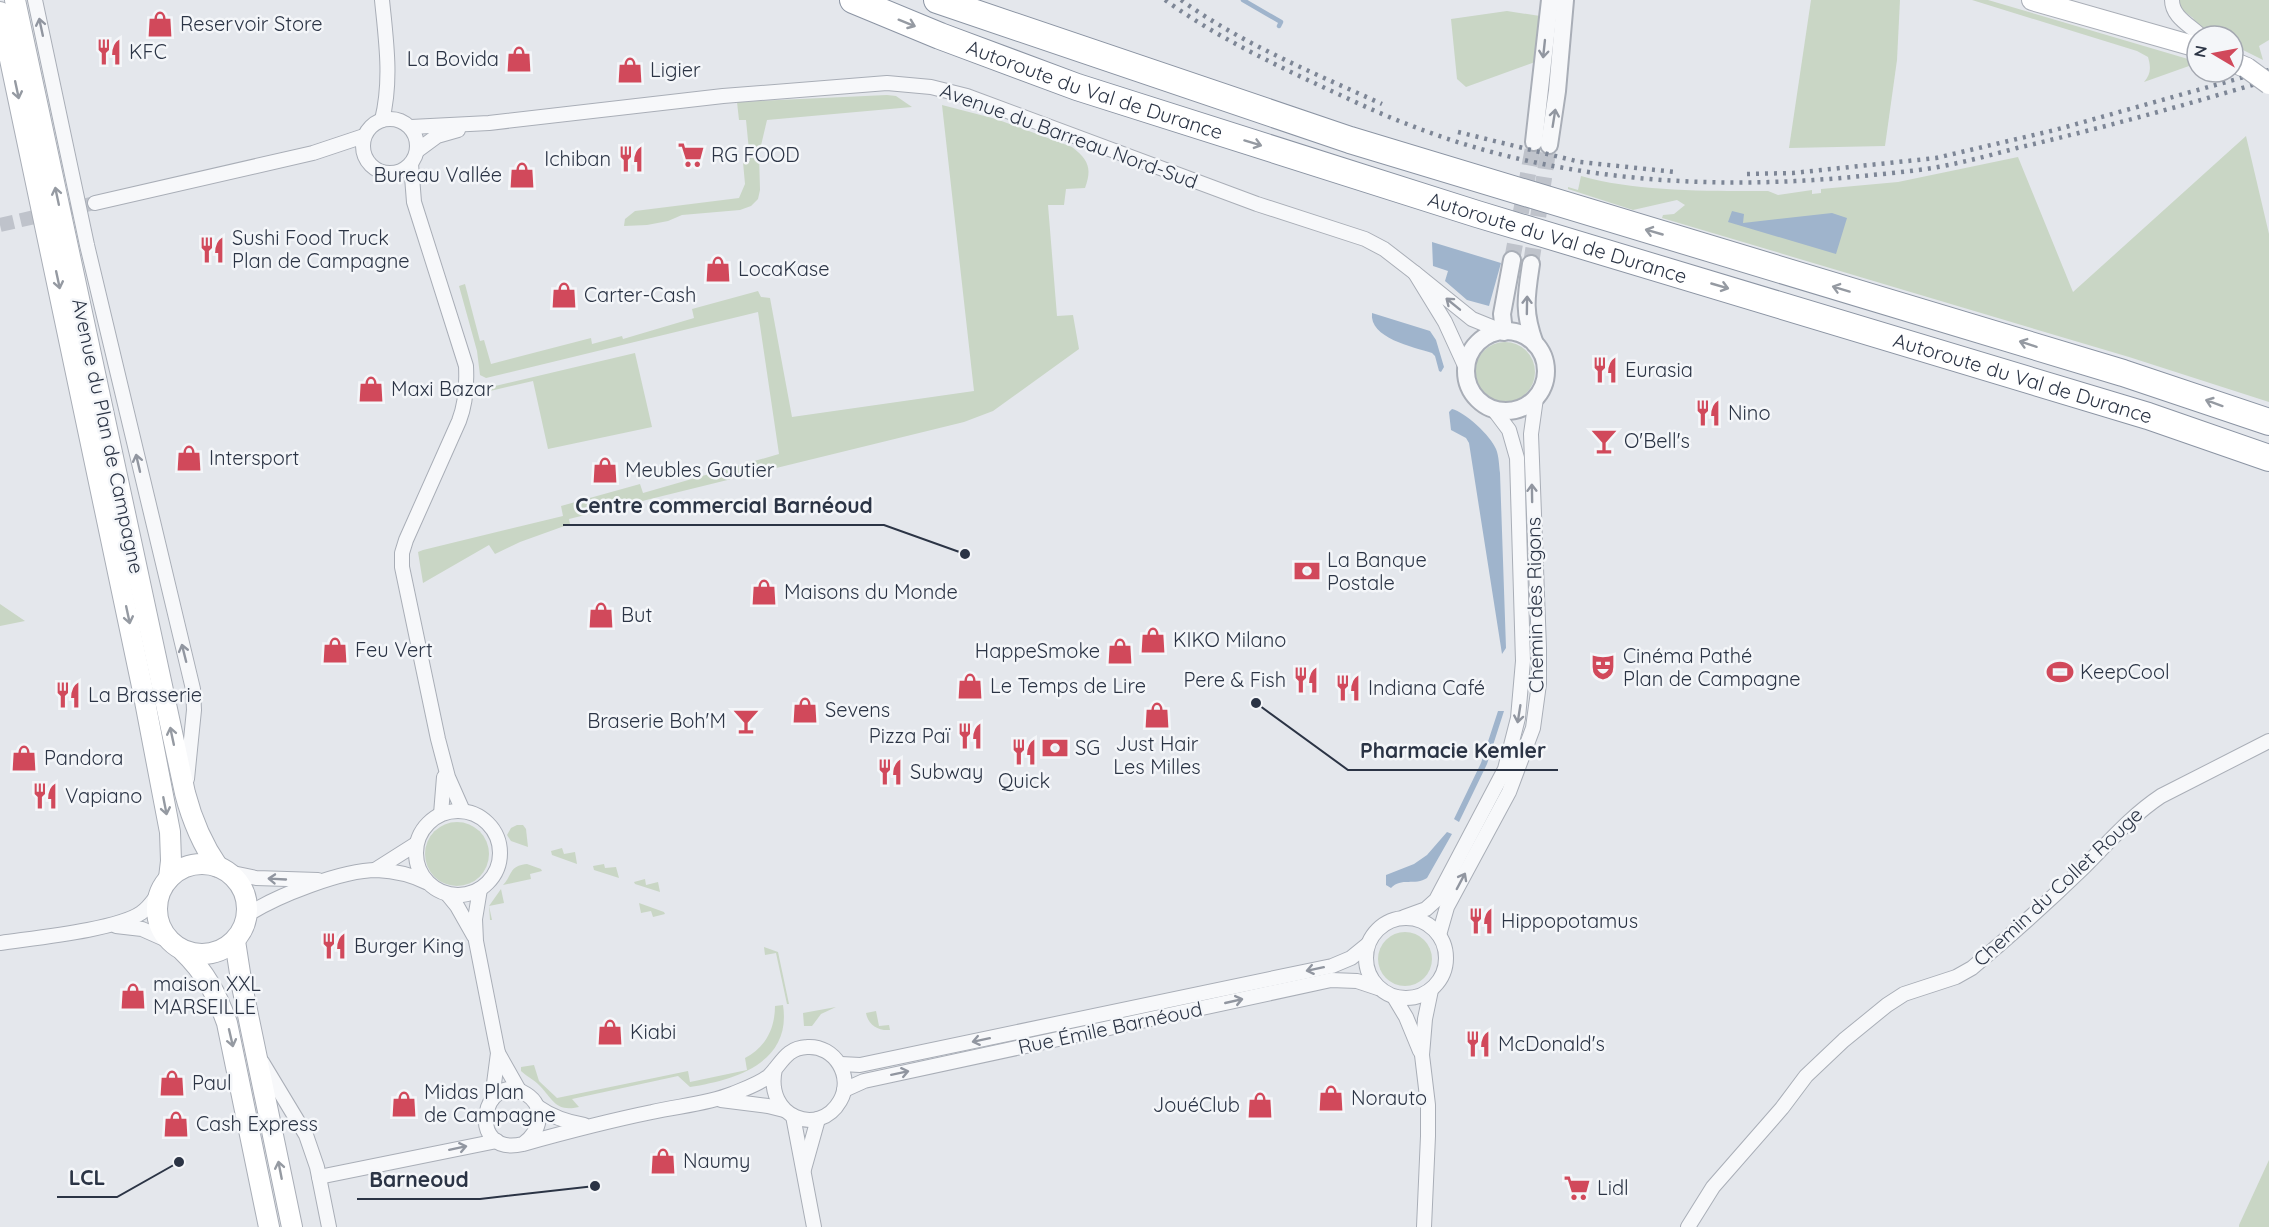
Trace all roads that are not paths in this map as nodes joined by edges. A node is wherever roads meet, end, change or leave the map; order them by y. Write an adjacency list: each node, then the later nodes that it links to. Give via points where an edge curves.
1 (15, 0): 40 (main road, Avenue du Plan de Campagne, one-way to 1)
2 (35, 0): 40 (street, one-way to 2, via 193,689 89,256)
3 (382, 0): 13 (street)
4 (853, 0): 37 (highway, Autoroute du Val de Durance, one-way to 37, via 1088,91 1477,214 2148,416)
5 (938, 0): 36 (highway, Autoroute du Val de Durance, one-way to 5, via 2123,373 1361,143)
6 (1550, 0): 7 (street, one-way to 7, via 1541,143 1557,91)
7 (1565, 0)
8 (2032, 0): 12 (main road)
9 (2172, 0): 11 (street, via 2172,7)
10 (0, 12): 48 (main road, Avenue du Plan de Campagne, one-way to 48, via 170,832 171,861)
11 (2186, 24)
12 (2185, 44)
13 (387, 57): 16 (street); 17 (street)
14 (2245, 68): 15 (main road, bridge)
15 (2269, 84)
16 (398, 119): 17 (street); 19 (street)
17 (382, 120): 20 (street)
18 (489, 123): 19 (street, Avenue du Barreau Nord-Sud); 21 (street, Avenue du Barreau Nord-Sud, via 437,136); 30 (street, Avenue du Barreau Nord-Sud, via 801,89 887,83 931,87 967,96 1257,204 1365,239)
19 (411, 127): 21 (street)
20 (364, 136): 22 (street); 23 (street, via 363,150)
21 (418, 150): 24 (street)
22 (313, 153): 23 (street, via 346,153); 27 (street)
23 (369, 163): 25 (street)
24 (411, 164): 25 (street); 26 (street)
25 (390, 174): 26 (street)
26 (414, 202): 39 (street, via 466,366 465,405 402,553)
27 (95, 203)
28 (1512, 260): 31 (street, via 1502,314)
29 (1531, 264): 32 (street, one-way to 29, via 1526,308)
30 (1415, 273): 31 (street, Avenue du Barreau Nord-Sud, one-way to 30, via 1472,319); 33 (street, Avenue du Barreau Nord-Sud, via 1445,322)
31 (1504, 332): 32 (street, via 1526,337); 33 (street, via 1482,339 1474,347)
32 (1535, 344): 34 (street, via 1546,367)
33 (1466, 368): 35 (street, via 1471,391)
34 (1536, 398): 35 (street, via 1517,410); 54 (street, Chemin des Rigons, one-way to 34, via 1447,907 1509,792 1533,728 1539,684 1531,434)
35 (1494, 410): 52 (street, Chemin des Rigons, one-way to 52, via 1509,430 1517,458 1523,661 1518,718 1505,769 1436,900 1426,909)
36 (2269, 422)
37 (2269, 458)
38 (2269, 741): 85 (street, Chemin du Collet Rouge, via 2147,805 1972,968 1904,994 1844,1040 1806,1076 1713,1187)
39 (443, 760): 41 (street); 42 (street)
40 (185, 793): 44 (main road, Avenue du Plan de Campagne, via 200,837)
41 (463, 811): 42 (street); 49 (street, via 484,820 498,840 497,869)
42 (441, 814): 43 (street, via 429,822)
43 (416, 844): 45 (street); 47 (street, via 417,865)
44 (223, 869): 46 (street, one-way to 44, via 256,878); 48 (main road, via 186,866); 51 (main road, via 244,891)
45 (374, 870): 46 (street); 47 (street, via 410,875)
46 (326, 880): 51 (street, via 271,900)
47 (428, 883): 50 (street)
48 (164, 885): 53 (street, via 141,913); 59 (main road, via 157,902 158,923)
49 (480, 889): 50 (street, via 459,896); 56 (street)
50 (448, 895): 56 (street)
51 (247, 915): 55 (main road)
52 (1404, 917): 54 (street, via 1429,925); 58 (street, via 1384,924)
53 (93, 928): 57 (street); 59 (street, via 135,927)
54 (1439, 935): 61 (street, via 1445,950 1445,966)
55 (235, 941): 59 (main road, via 216,953 194,954); 63 (main road)
56 (476, 941): 64 (street)
57 (0, 943)
58 (1367, 945): 60 (street, via 1366,968); 66 (street, Rue Émile Barnéoud, one-way to 66, via 1352,958 1332,966 860,1065)
59 (176, 946): 80 (main road, one-way to 80, via 197,964 219,998)
60 (1378, 988): 62 (street); 68 (street, Rue Émile Barnéoud, one-way to 60, via 864,1081 1331,980 1357,981)
61 (1431, 990): 62 (street, via 1407,999); 65 (street)
62 (1394, 997): 65 (street)
63 (256, 1053): 79 (street, via 306,1135); 81 (main road, one-way to 63)
64 (498, 1053): 69 (street); 70 (street)
65 (1422, 1055): 84 (street, via 1428,1105)
66 (841, 1064): 67 (street, via 829,1053 810,1046 790,1052); 68 (street)
67 (775, 1069): 71 (street, via 758,1083); 73 (street, via 773,1091)
68 (844, 1090): 74 (street, via 834,1110)
69 (520, 1092): 70 (street, via 506,1091); 72 (street)
70 (492, 1099): 76 (street, via 484,1117 490,1135)
71 (716, 1100): 73 (street, via 768,1106); 75 (street)
72 (538, 1107): 75 (street, via 567,1122); 77 (street, via 536,1132)
73 (788, 1113): 74 (street); 78 (street)
74 (818, 1119): 78 (street)
75 (589, 1125): 77 (street)
76 (497, 1141): 77 (street, via 505,1145); 79 (street, one-way to 76)
77 (523, 1144)
78 (803, 1171): 83 (street)
79 (319, 1177): 82 (street)
80 (269, 1227)
81 (292, 1227)
82 (329, 1227)
83 (814, 1227)
84 (1424, 1227)
85 (1688, 1227)

